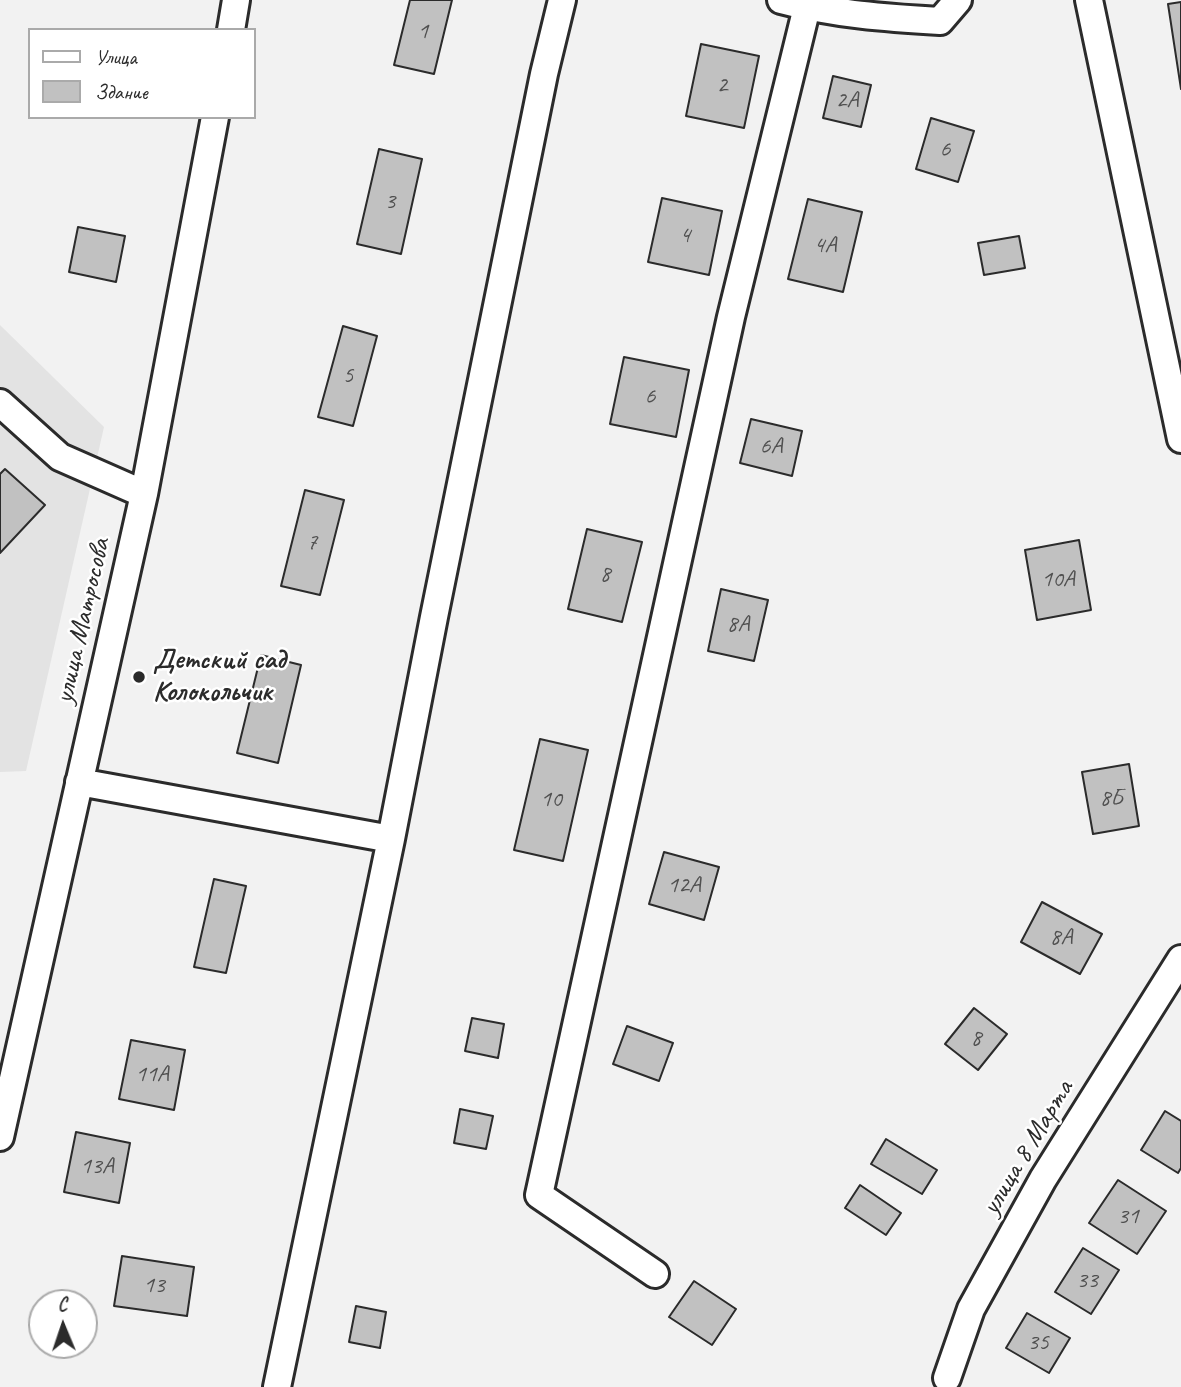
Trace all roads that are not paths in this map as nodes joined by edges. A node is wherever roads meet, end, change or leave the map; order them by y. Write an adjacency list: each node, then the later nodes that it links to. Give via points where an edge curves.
1 (236, 0): 7 (street)
2 (562, 0): 13 (street)
3 (782, 0): 6 (street)
4 (958, 0): 6 (street, via 940,21)
5 (1089, 0): 10 (street)
6 (807, 7): 16 (street, via 731,317 539,1195)
7 (231, 28)
8 (215, 119): 11 (street, улица Матросова)
9 (0, 403): 11 (street, via 60,457)
10 (1181, 439)
11 (144, 494): 12 (street, улица Матросова)
12 (79, 782): 13 (street); 15 (street, улица Матросова)
13 (391, 839): 18 (street)
14 (1181, 959): 17 (street, улица 8 Марта, via 1037,1191 971,1309)
15 (0, 1137)
16 (655, 1274)
17 (947, 1378)
18 (277, 1387)

